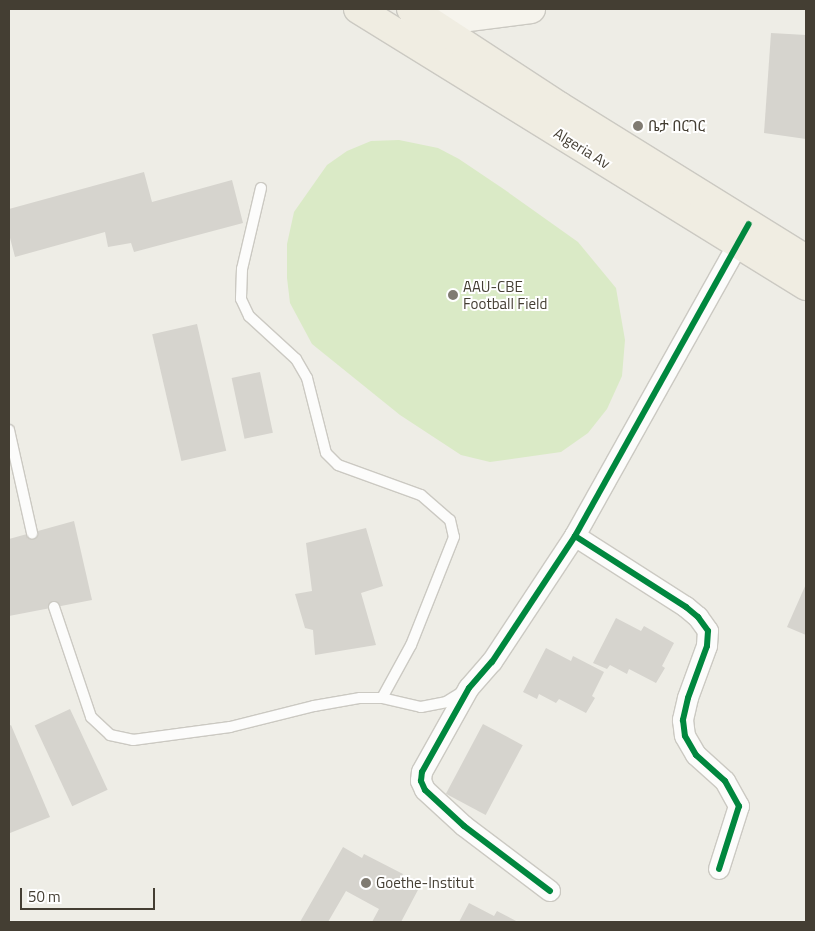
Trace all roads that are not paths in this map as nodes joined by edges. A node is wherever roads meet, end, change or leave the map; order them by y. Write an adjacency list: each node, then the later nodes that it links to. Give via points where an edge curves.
1 (358, 9): 4 (main road, Algeria Av)
2 (531, 9): 3 (main road)
3 (422, 15): 4 (main road); 6 (main road, Algeria Av)
4 (390, 27): 6 (main road, Algeria Av)
5 (261, 188): 14 (lane, via 242,269 240,299 249,316 296,360 307,378 326,453 338,464 421,495 450,520 454,537 411,645)
6 (743, 235): 7 (main road, Algeria Av); 8 (main road, Algeria Av); 11 (street)
7 (806, 259)
8 (806, 286)
9 (9, 430): 10 (lane)
10 (32, 533)
11 (575, 536): 13 (street, via 492,662); 15 (street, via 686,607 708,631 708,646 683,720 685,736 696,755 725,781 739,806)
12 (54, 607): 14 (lane, via 91,717 110,735 133,740 222,728 314,706 360,698)
13 (469, 688): 14 (lane, via 446,702 421,707); 16 (street, via 422,772 421,781 425,790 464,826)
14 (382, 698)
15 (719, 869)
16 (550, 890)

